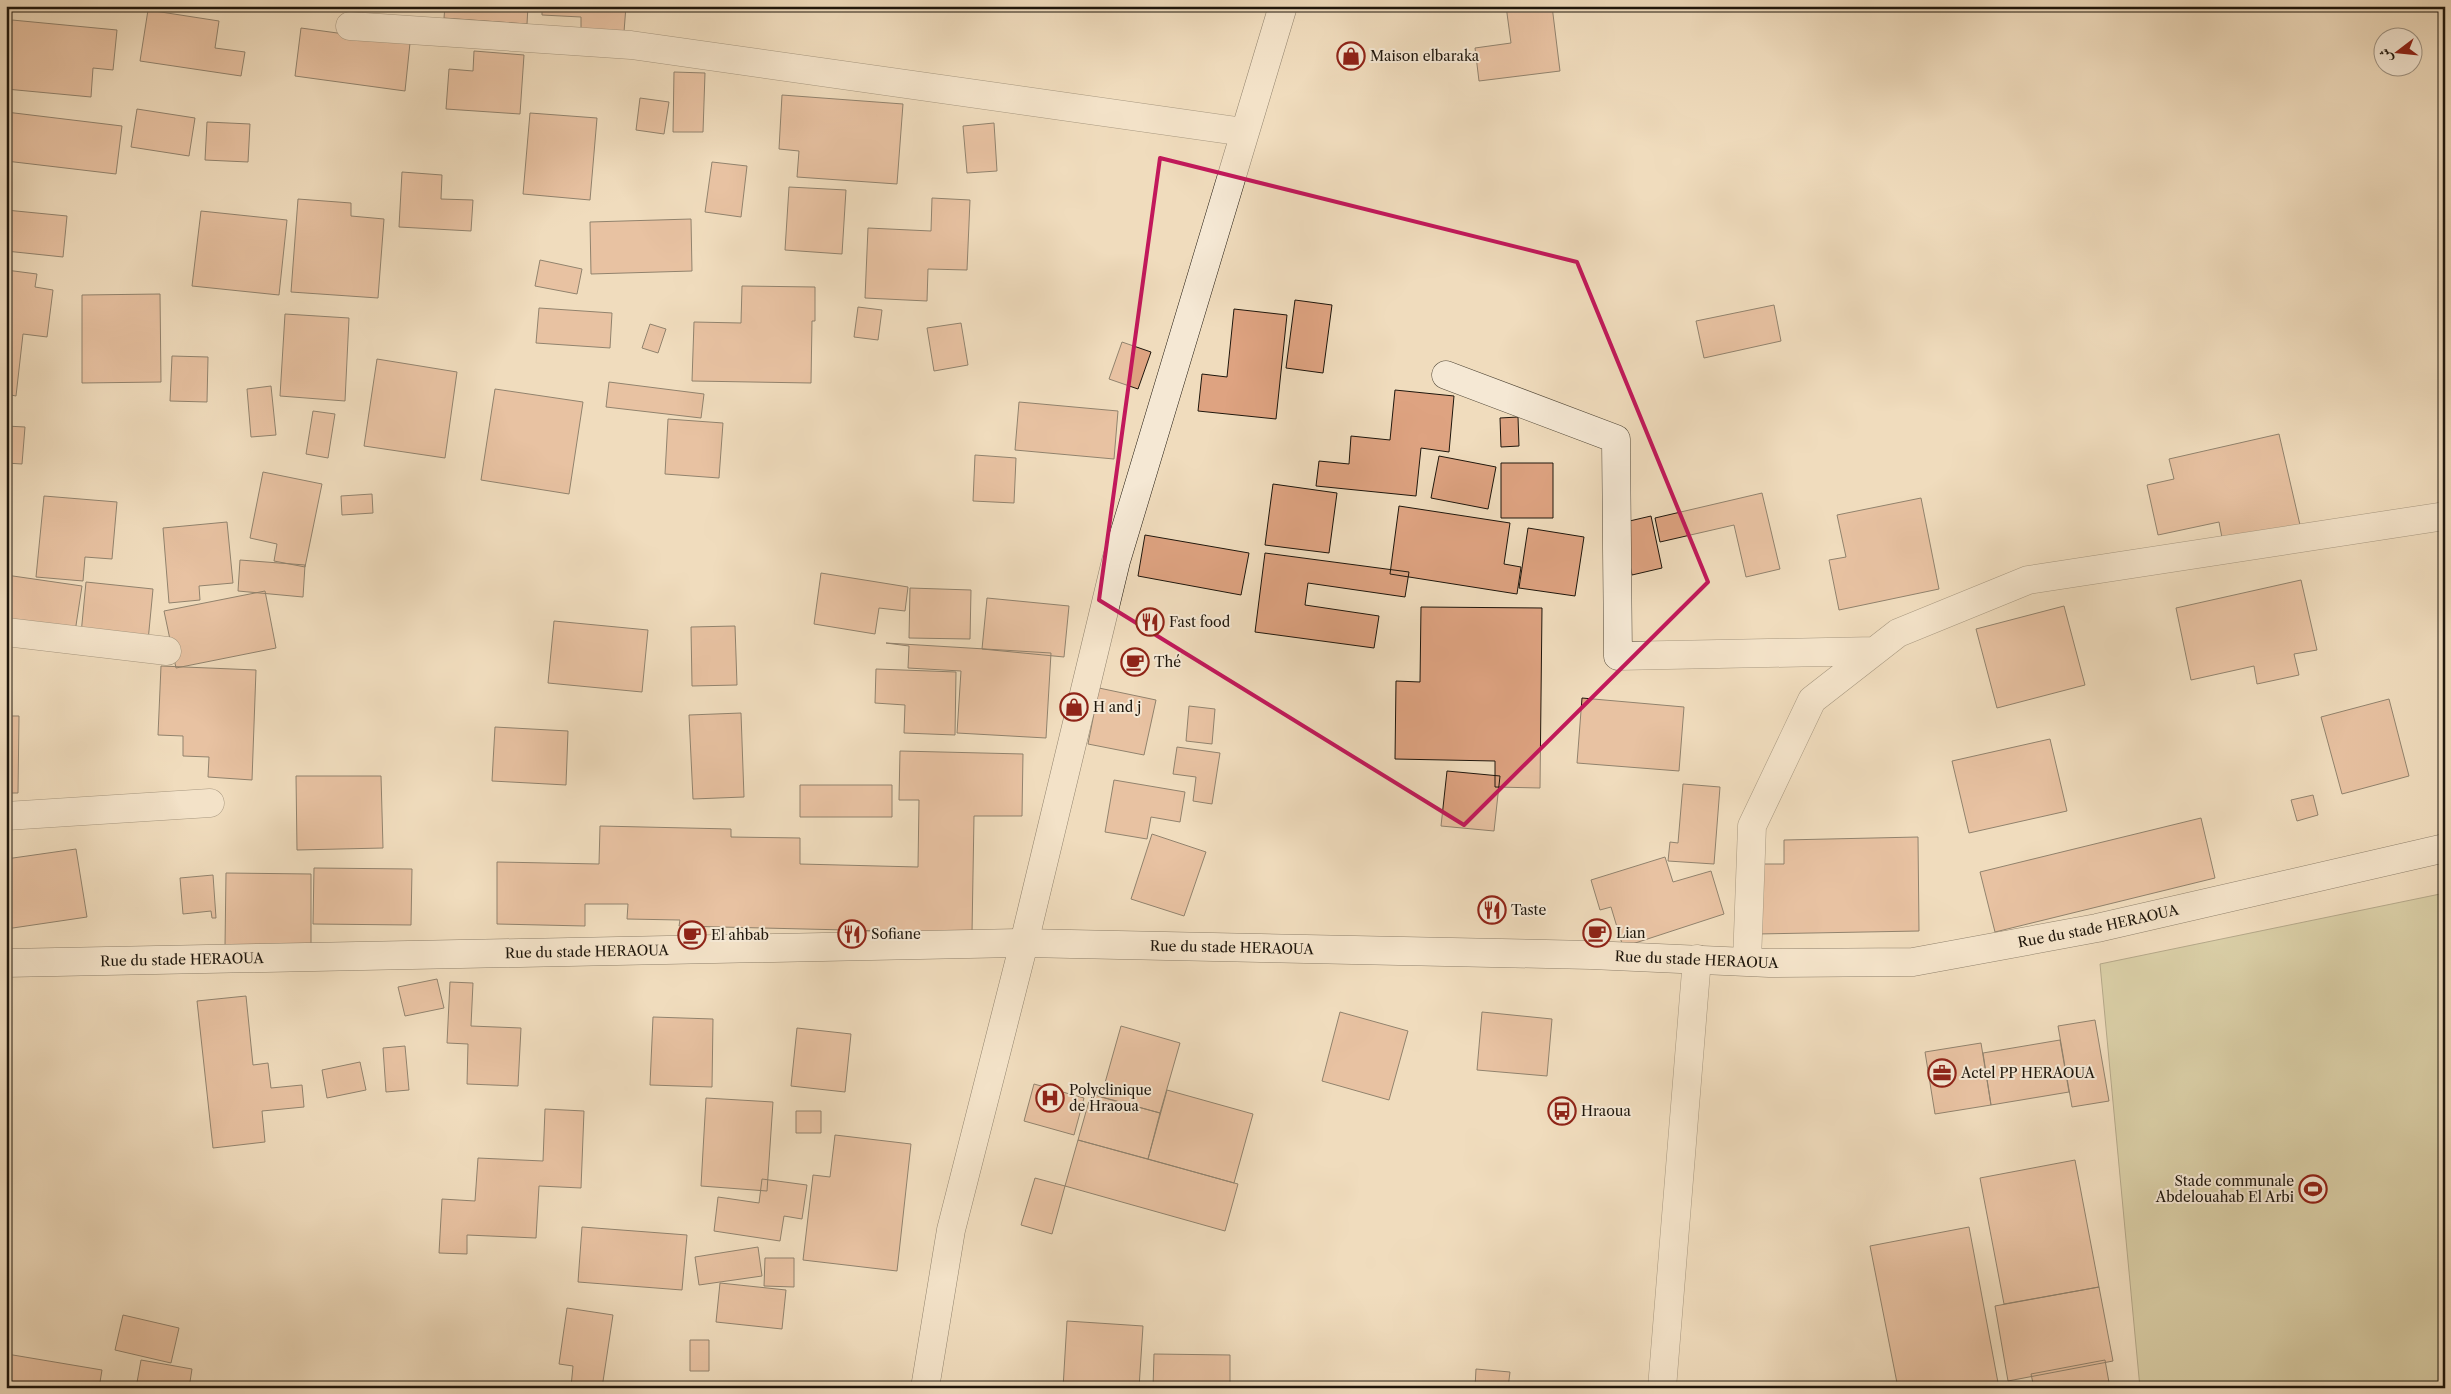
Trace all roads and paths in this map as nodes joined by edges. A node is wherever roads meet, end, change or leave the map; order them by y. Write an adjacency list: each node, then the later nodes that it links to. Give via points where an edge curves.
1 (1283, 6): 3 (street)
2 (350, 26): 3 (street, via 632,45)
3 (1244, 132): 12 (street, via 1116,561)
4 (1446, 375): 7 (street, via 1616,439 1618,656)
5 (2445, 516): 7 (street, via 2028,580 1898,633)
6 (6, 632): 8 (street)
7 (1875, 650): 14 (street, via 1812,700 1752,826)
8 (167, 651)
9 (210, 803): 10 (street)
10 (6, 816)
11 (2445, 848): 14 (street, Rue du stade HERAOUA, via 2097,928 1913,962)
12 (1024, 943): 13 (street, Rue du stade HERAOUA); 15 (street, Rue du stade HERAOUA); 16 (street, via 951,1230)
13 (1697, 960): 14 (street, Rue du stade HERAOUA); 17 (street)
14 (1747, 961)
15 (6, 963)
16 (924, 1388)
17 (1662, 1388)

